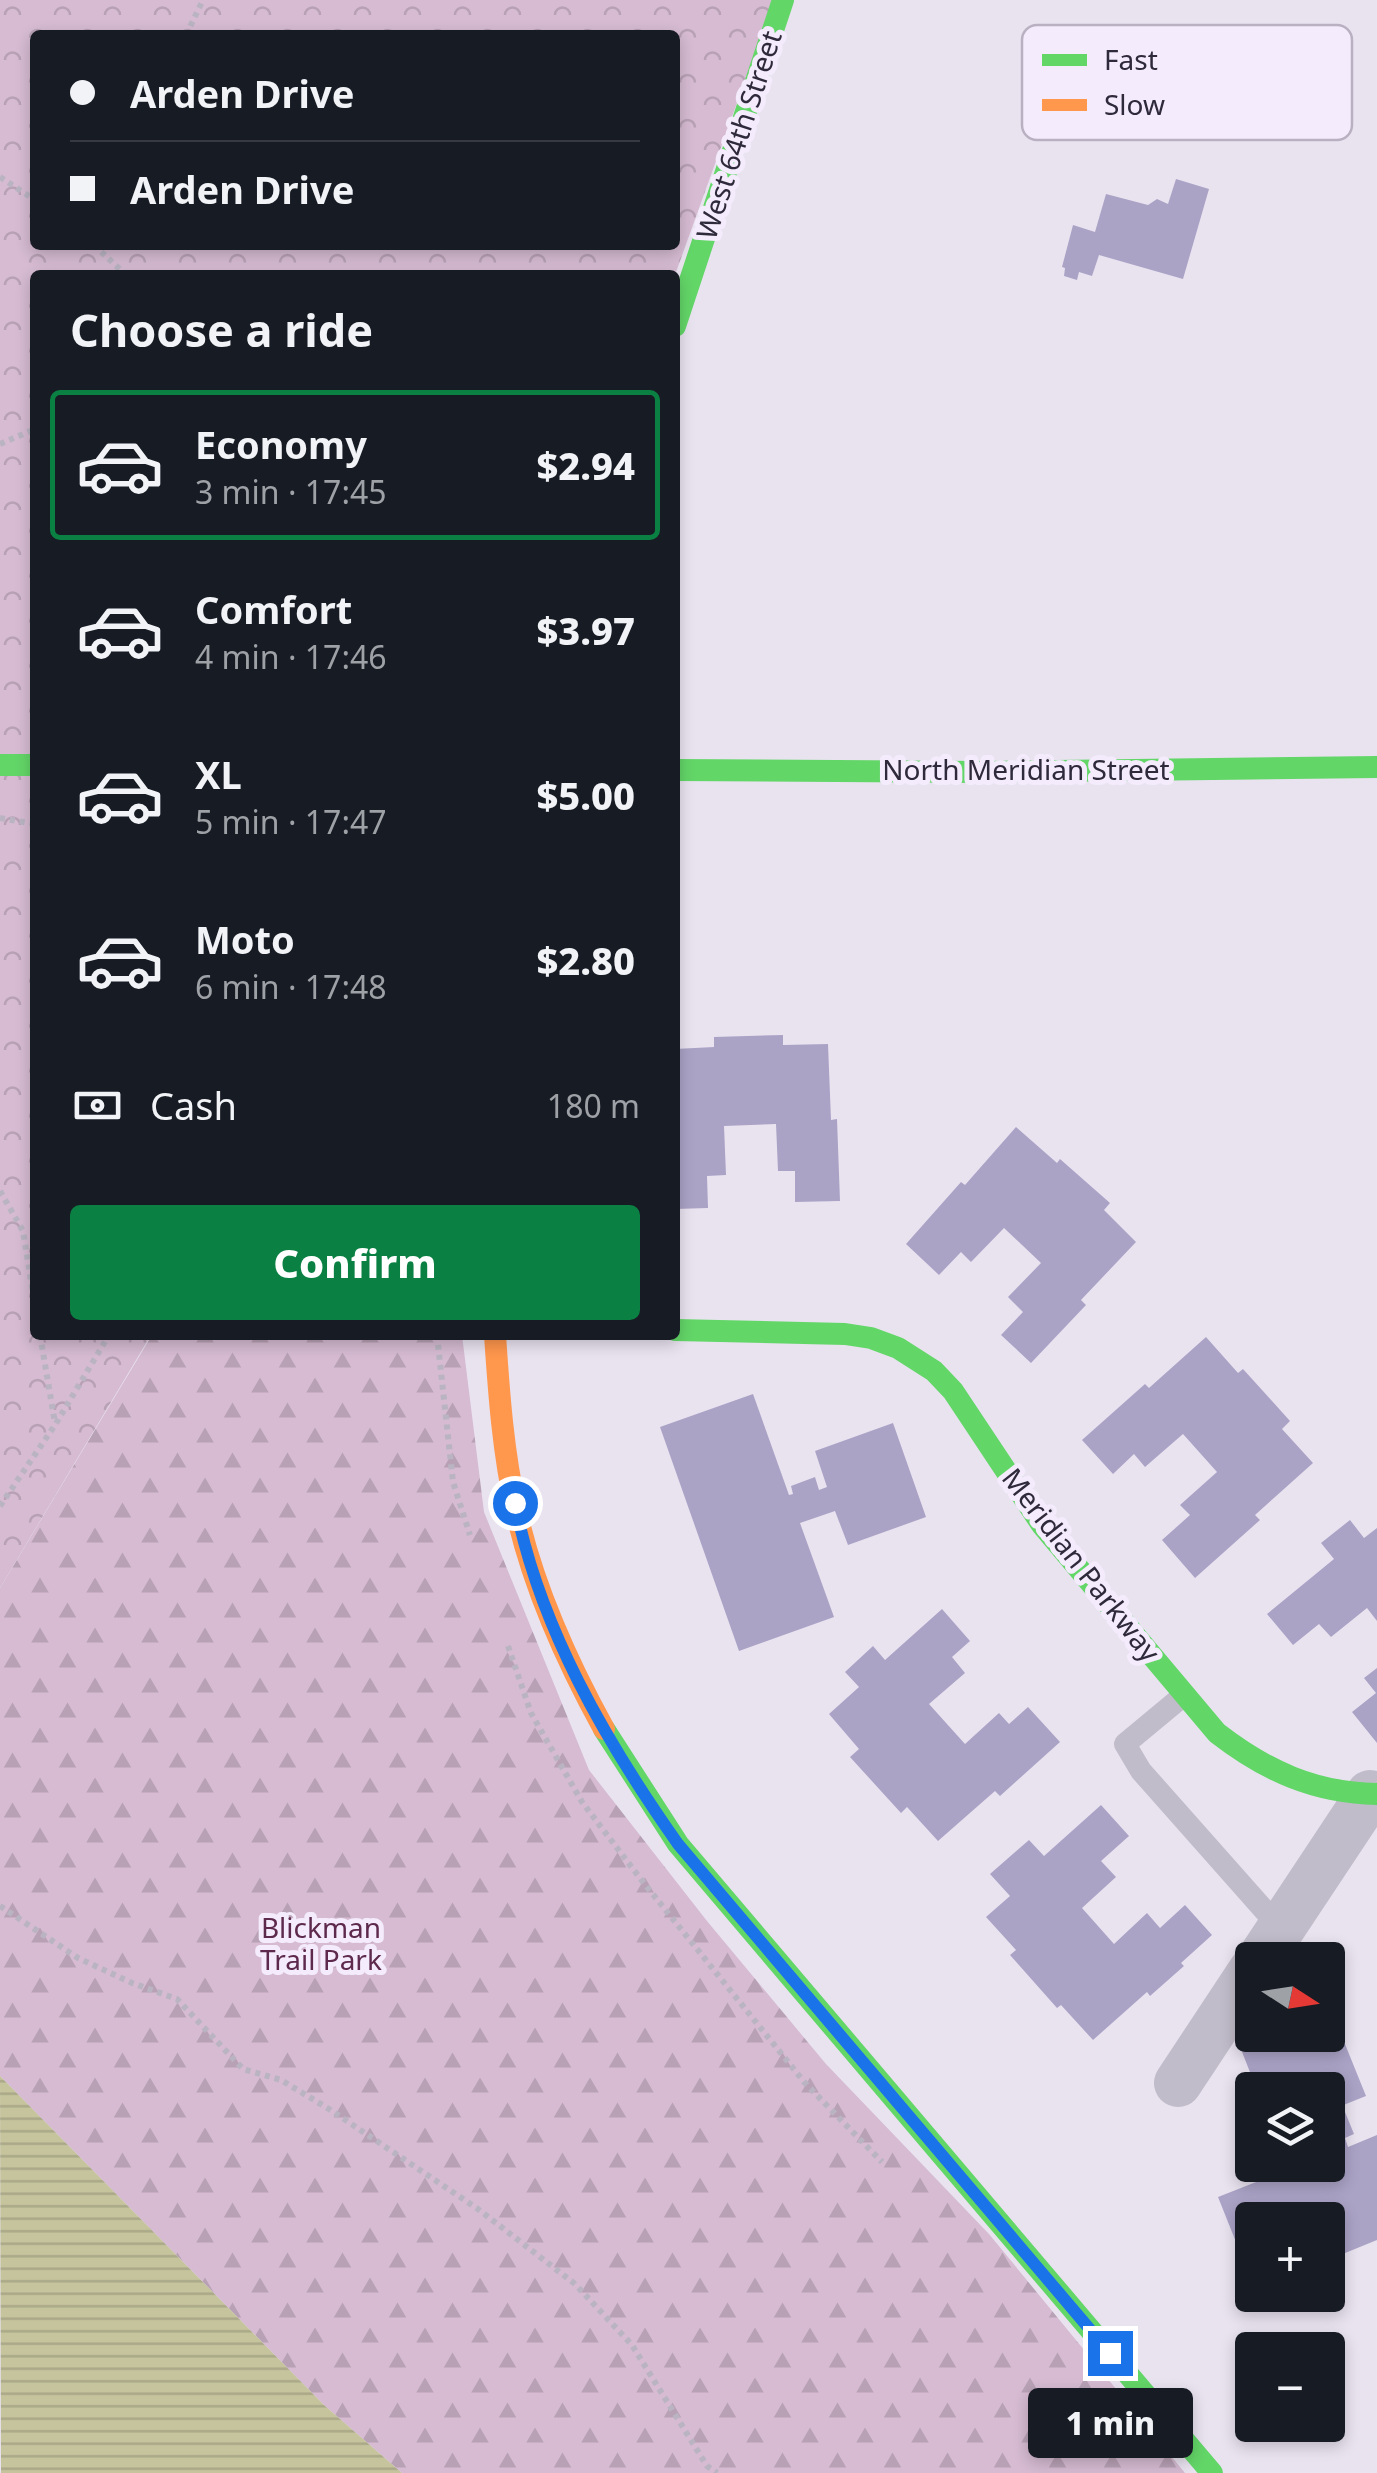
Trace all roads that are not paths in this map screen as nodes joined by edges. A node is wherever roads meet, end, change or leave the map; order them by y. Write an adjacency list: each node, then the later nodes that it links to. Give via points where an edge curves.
1 (782, 0): 2 (street, West 64th Street)
2 (680, 311)
3 (0, 764): 4 (street)
4 (30, 765)
5 (1377, 767): 6 (street, North Meridian Street)
6 (680, 770)
7 (680, 1330): 9 (street, Meridian Parkway, via 871,1338 934,1371 1042,1525)
8 (495, 1340): 15 (street, via 502,1436 522,1536 552,1622 620,1758 678,1844)
9 (1184, 1696): 10 (street, Meridian Parkway, via 1218,1733 1264,1766 1316,1787); 11 (lane, via 1126,1744)
10 (1373, 1794): 12 (street)
11 (1268, 1942)
12 (1271, 1942)
13 (1235, 1998): 14 (street)
14 (1178, 2083)
15 (1212, 2473)

